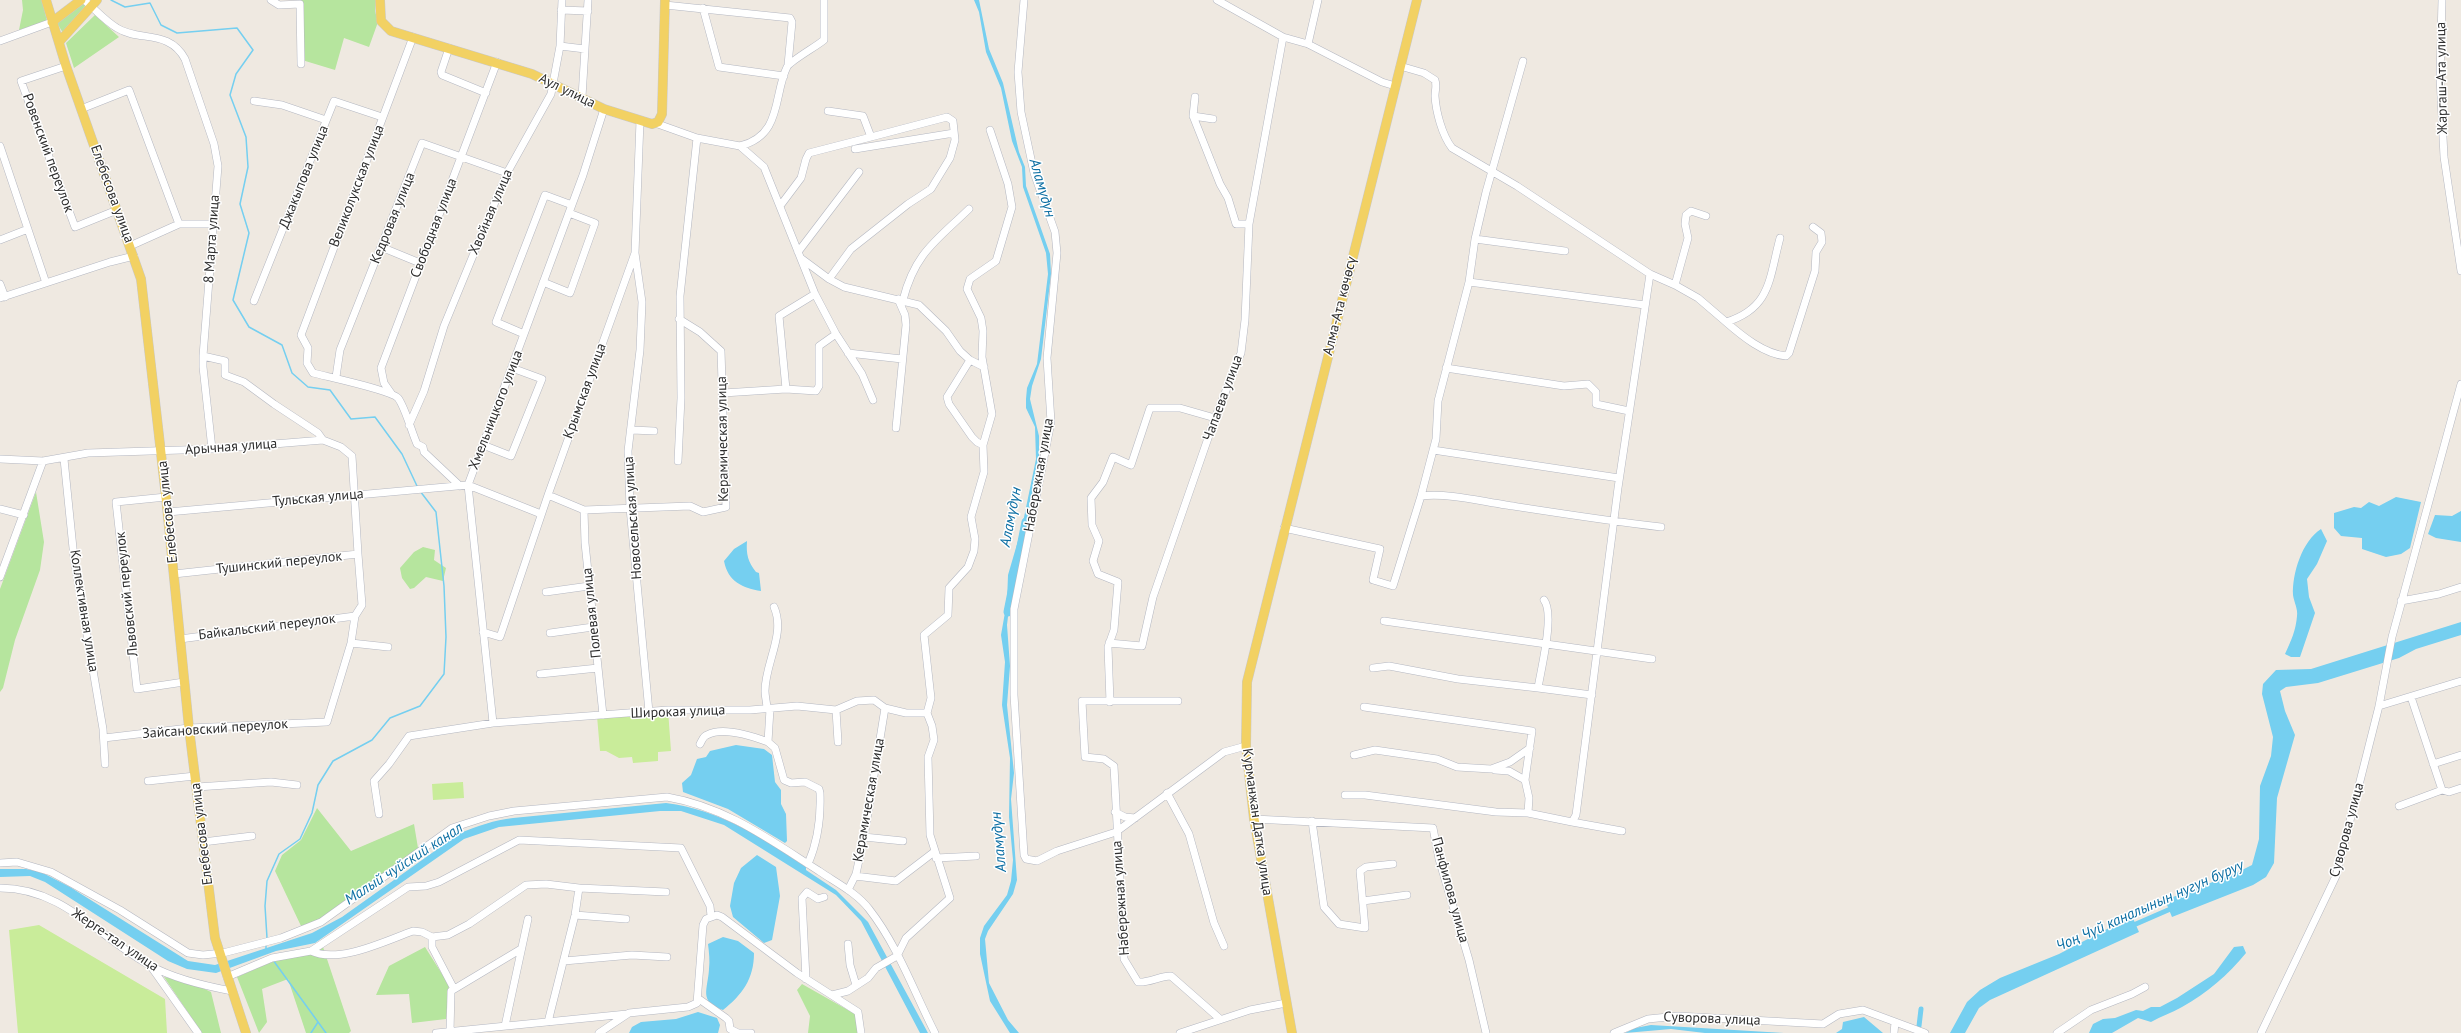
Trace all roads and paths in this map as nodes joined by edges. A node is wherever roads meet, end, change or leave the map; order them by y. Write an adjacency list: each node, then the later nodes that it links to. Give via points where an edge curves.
1 (46, 0): 19 (main road, Елебесова улица)
2 (81, 0): 19 (main road)
3 (84, 0): 15 (street, 8 Марта улица)
4 (271, 0): 30 (street, via 279,5 300,4)
5 (380, 0): 20 (main road, Аул улица, via 380,17 384,26)
6 (562, 0): 17 (street, Хвойная улица)
7 (588, 0): 18 (street)
8 (824, 0): 31 (street, via 824,40)
9 (1024, 0): 216 (street, Набережная улица, via 1018,72 1021,112 1034,173 1055,232 1058,253 1047,358 1051,422 1014,609 1014,695 1024,855 1026,859 1038,861 1057,851)
10 (1217, 0): 21 (street)
11 (1318, 0): 24 (street)
12 (1417, 0): 33 (main road, Алма-Ата көчөсү)
13 (2442, 0): 83 (street, Жаргаш-Ата улица, via 2440,77 2444,157)
14 (665, 2): 16 (street); 49 (main road, via 662,114)
15 (95, 3): 23 (main road); 68 (street, 8 Марта улица, via 118,29 157,38 180,50 214,144 218,166)
16 (703, 8): 31 (street, via 790,18 792,22); 34 (street, via 719,67)
17 (561, 10): 18 (street); 25 (street, Хвойная улица)
18 (588, 11): 27 (street)
19 (52, 22): 22 (street); 23 (main road, Елебесова улица)
20 (412, 37): 26 (main road, Аул улица); 45 (street, Великолукская улица)
21 (1283, 37): 24 (street); 69 (street, Чапаева улица)
22 (0, 41)
23 (59, 42): 32 (main road, Елебесова улица)
24 (1308, 44): 36 (street, via 1382,82)
25 (560, 46): 27 (street); 35 (street, Хвойная улица)
26 (449, 48): 29 (main road, Аул улица); 37 (street, via 442,75)
27 (586, 49): 39 (street)
28 (1523, 61): 59 (street)
29 (497, 62): 35 (main road, Аул улица); 37 (street, Свободная улица)
30 (301, 64)
31 (788, 65): 34 (street)
32 (66, 66): 41 (main road, Елебесова улица); 63 (street, Ровенский переулок, via 21,81 75,227)
33 (1400, 66): 36 (main road, Алма-Ата көчөсү); 59 (street, via 1424,73 1435,80 1435,97 1446,140 1452,148)
34 (784, 76): 55 (street, via 773,119 749,144)
35 (554, 84): 39 (main road, Аул улица); 60 (street, Хвойная улица)
36 (1395, 86): 144 (main road, Алма-Ата көчөсү)
37 (486, 93): 57 (street, Свободная улица)
38 (1195, 97): 44 (street)
39 (582, 98): 42 (main road, Аул улица)
40 (254, 101): 47 (street, via 282,105)
41 (82, 109): 63 (main road, Елебесова улица); 67 (street, via 129,90)
42 (604, 109): 48 (main road, Аул улица); 61 (street, Хмельницкого улица)
43 (828, 112): 52 (street, via 863,116)
44 (1193, 116): 46 (street); 69 (street, via 1228,198 1236,224)
45 (382, 117): 47 (street, Джакыпова улица, via 334,101); 107 (street, Великолукская улица, via 301,335 308,348 307,363 313,373)
46 (1213, 119)
47 (326, 120): 94 (street, Джакыпова улица)
48 (640, 121): 49 (main road, Аул улица); 79 (street, Крымская улица)
49 (655, 123): 53 (street)
50 (990, 130): 104 (street, via 1008,184 1012,207 996,261 970,279 967,289 981,318)
51 (954, 132): 52 (street, via 953,121 947,117); 56 (street); 85 (street, via 955,140 950,158 931,189 851,249)
52 (871, 137): 62 (street, via 806,156 801,178)
53 (697, 138): 55 (street); 96 (street)
54 (0, 146): 71 (street)
55 (740, 146): 62 (street, via 764,168)
56 (855, 149)
57 (461, 156): 60 (street, Кедровая улица); 76 (street, Кедровая улица, via 422,143); 82 (street, Свободная улица)
58 (859, 172): 78 (street)
59 (1492, 172): 73 (street); 84 (street)
60 (507, 173): 115 (street, Хвойная улица, via 444,326 424,391)
61 (572, 205): 65 (street, Хмельницкого улица); 98 (street, via 545,195 496,322)
62 (780, 206): 78 (street)
63 (117, 210): 75 (main road, Елебесова улица)
64 (970, 210): 93 (street, via 929,246 915,265)
65 (569, 213): 86 (street, Хмельницкого улица); 86 (street, via 595,223 570,293)
66 (1706, 216): 90 (street, via 1691,211 1686,215 1688,238)
67 (179, 224): 68 (street); 75 (street)
68 (213, 224): 101 (street, 8 Марта улица)
69 (1249, 224): 114 (street, Чапаева улица, via 1241,352)
70 (1813, 227): 97 (street, via 1821,233 1822,242 1816,252 1815,271 1789,353 1786,356 1779,355 1766,349 1738,333)
71 (28, 229): 74 (street); 88 (street)
72 (1780, 238): 97 (street, via 1760,304 1750,312)
73 (1475, 239): 77 (street); 87 (street)
74 (0, 240)
75 (130, 246): 80 (main road, Елебесова улица)
76 (381, 247): 82 (street); 107 (street, Кедровая улица, via 340,350)
77 (1565, 251)
78 (798, 252): 81 (street)
79 (635, 253): 117 (street, Новосельская улица, via 642,302); 133 (street, Крымская улица)
80 (134, 256): 88 (street); 124 (main road, Елебесова улица, via 144,297)
81 (802, 259): 85 (street); 91 (street)
82 (420, 263): 110 (street, Свободная улица, via 381,368 384,383)
83 (2461, 271)
84 (1650, 274): 90 (street); 95 (street)
85 (828, 279): 93 (street, via 861,292)
86 (543, 282): 98 (street, Хмельницкого улица)
87 (1469, 282): 95 (street); 106 (street)
88 (46, 283): 92 (street)
89 (0, 284): 92 (street)
90 (1675, 285): 97 (street, via 1698,298)
91 (815, 294): 99 (street); 109 (street, via 779,316)
92 (2, 297)
93 (901, 299): 102 (street, via 906,325); 103 (street, via 919,305 946,331)
94 (254, 301)
95 (1645, 306): 113 (street)
96 (679, 319): 111 (street, Керамическая улица, via 700,332 721,351); 128 (street, via 681,398)
97 (1726, 322)
98 (524, 334): 105 (street, Хмельницкого улица)
99 (836, 334): 100 (street); 109 (street, via 819,346 819,386 816,391)
100 (848, 353): 102 (street); 112 (street, via 862,374)
101 (203, 356): 119 (street, via 225,361 225,375 244,382 261,393 318,433); 122 (street, 8 Марта улица)
102 (902, 359): 116 (street)
103 (970, 360): 104 (street); 121 (street, via 947,397 949,404 972,437)
104 (984, 367): 121 (street, via 992,414)
105 (512, 368): 120 (street, Хмельницкого улица); 120 (street, via 542,379 511,456)
106 (1446, 368): 113 (street, via 1564,386 1588,384 1596,392 1596,404); 123 (street, via 1437,407 1438,431)
107 (336, 377): 110 (street)
108 (2461, 384): 152 (street, Суворова улица)
109 (786, 389): 111 (street)
110 (391, 393): 115 (street, via 399,399)
111 (723, 393): 137 (street, Керамическая улица, via 726,507 703,512 690,506)
112 (873, 400)
113 (1629, 411): 129 (street)
114 (1215, 418): 161 (street, Чапаева улица, via 1153,596 1142,646); 161 (street, via 1180,408 1150,408 1131,465 1113,457 1103,482 1091,498 1092,525 1099,541 1093,562 1098,574 1118,582 1114,630)
115 (409, 424): 131 (street, via 417,444 424,447 424,452)
116 (896, 428)
117 (632, 430): 118 (street); 137 (street, Новосельская улица, via 628,450)
118 (654, 431)
119 (323, 440): 122 (street, Арычная улица); 132 (street, via 341,447 352,456)
120 (483, 445): 130 (street, Хмельницкого улица)
121 (983, 445): 183 (street, via 984,472 971,517 975,539 974,551 968,567 949,588 948,615 924,635 931,698)
122 (212, 449): 124 (street, Арычная улица)
123 (1433, 450): 129 (street); 134 (street)
124 (162, 451): 125 (street, Арычная улица, via 88,453); 135 (main road, Елебесова улица)
125 (64, 458): 127 (street, Арычная улица); 187 (street, Коллективная улица, via 74,558)
126 (0, 459): 127 (street, Арычная улица)
127 (43, 461): 141 (street)
128 (678, 461)
129 (1619, 478): 142 (street)
130 (468, 485): 131 (street, Тульская улица); 140 (street); 158 (street, Хмельницкого улица)
131 (460, 486): 132 (street, Тульская улица)
132 (354, 494): 139 (street, Тульская улица); 145 (street)
133 (548, 496): 138 (street); 140 (street, Крымская улица)
134 (1421, 496): 142 (street, via 1446,496); 144 (street, via 1393,586 1373,580 1380,549)
135 (166, 497): 139 (main road, Елебесова улица); 171 (street, Львовский переулок, via 116,502 138,689)
136 (0, 508): 141 (street)
137 (630, 508): 138 (street); 182 (street, Новосельская улица)
138 (584, 510): 148 (street, Полевая улица)
139 (168, 512): 146 (main road, Елебесова улица)
140 (541, 514): 158 (street, Крымская улица, via 500,637)
141 (24, 515): 147 (street)
142 (1614, 522): 143 (street); 165 (street)
143 (1661, 526)
144 (1284, 528): 154 (main road, Алма-Ата көчөсү)
145 (358, 554): 146 (street, Тушинский переулок); 155 (street, Тушинский переулок, via 362,605)
146 (174, 574): 160 (main road, Елебесова улица)
147 (0, 577)
148 (589, 586): 150 (street); 157 (street, Полевая улица)
149 (2461, 587): 152 (street, via 2440,594)
150 (546, 592)
151 (1544, 600): 163 (street, via 1548,611)
152 (2401, 601): 177 (street, Суворова улица)
153 (774, 607): 180 (street, via 778,619 776,640 765,690)
154 (1263, 611): 191 (main road, Курманжан Датка улица, via 1247,682)
155 (354, 616): 160 (street, Байкальский переулок); 162 (street)
156 (1384, 621): 163 (street)
157 (593, 627): 159 (street); 167 (street, Полевая улица)
158 (483, 632): 185 (street, Хмельницкого улица)
159 (550, 633)
160 (180, 638): 171 (main road, Елебесова улица)
161 (1109, 643): 176 (street)
162 (350, 644): 164 (street); 186 (street, Зайсановский переулок, via 327,722)
163 (1544, 645): 165 (street); 172 (street)
164 (388, 647)
165 (1597, 653): 166 (street); 173 (street)
166 (1652, 659)
167 (598, 668): 169 (street); 184 (street, Полевая улица)
168 (1373, 668): 172 (street, via 1389,666 1458,679)
169 (540, 674)
170 (2461, 681): 174 (street)
171 (184, 682): 186 (main road, Елебесова улица)
172 (1538, 688): 173 (street)
173 (1592, 695): 214 (street, via 1576,815)
174 (2412, 697): 177 (street); 196 (street)
175 (1178, 701): 176 (street)
176 (1110, 702): 208 (street, via 1082,701 1085,757 1104,759 1114,766)
177 (2379, 706): 277 (street, Суворова улица, via 2336,876)
178 (1364, 707): 192 (street, via 1532,731)
179 (885, 708): 181 (street, Широкая улица, via 874,700 857,701); 183 (street, Широкая улица); 218 (street, Керамическая улица)
180 (769, 709): 181 (street, Широкая улица, via 797,706); 182 (street, Широкая улица); 188 (street)
181 (836, 710): 189 (street)
182 (649, 712): 184 (street, Широкая улица)
183 (927, 712): 221 (street, via 934,740 928,757 928,802 930,835)
184 (603, 715): 185 (street, Широкая улица)
185 (493, 723): 210 (street, Широкая улица, via 409,736 374,781)
186 (189, 728): 187 (street, Зайсановский переулок); 198 (main road, Елебесова улица)
187 (104, 738): 195 (street, Коллективная улица)
188 (768, 742): 190 (street, via 749,736 712,732 705,735); 224 (street, via 775,748 784,780 791,784 805,782 819,789 819,830)
189 (838, 742)
190 (700, 744)
191 (1246, 746): 205 (street, Набережная улица, via 1224,752); 212 (main road, Курманжан Датка улица)
192 (1530, 748): 197 (street, via 1510,762); 199 (street)
193 (1354, 755): 197 (street, via 1375,750 1436,759 1457,767)
194 (2461, 755): 196 (street)
195 (105, 764)
196 (2433, 764): 204 (street)
197 (1491, 769): 199 (street, via 1509,771)
198 (195, 776): 200 (street); 202 (main road, Елебесова улица)
199 (1525, 780): 209 (street, via 1529,798)
200 (148, 781)
201 (297, 785): 202 (street, via 271,782)
202 (196, 788): 220 (main road, Елебесова улица)
203 (2461, 788): 204 (street, via 2449,792)
204 (2442, 790): 207 (street)
205 (1167, 793): 211 (street, Набережная улица); 240 (street, via 1189,834 1214,923)
206 (1345, 795): 209 (street, via 1364,795 1496,812)
207 (2399, 806)
208 (1115, 812): 211 (street); 216 (street)
209 (1528, 813): 214 (street)
210 (379, 814)
211 (1135, 818): 216 (street, Набережная улица)
212 (1254, 820): 213 (street, Панфилова улица); 256 (main road, Курманжан Датка улица)
213 (1312, 821): 233 (street, via 1324,907 1339,924 1365,928); 272 (street, Панфилова улица, via 1433,828)
214 (1572, 822): 215 (street)
215 (1622, 831)
216 (1116, 832): 258 (street, Набережная улица, via 1124,960 1138,982 1146,983 1171,976)
217 (252, 836): 220 (street)
218 (864, 837): 219 (street); 226 (street, Керамическая улица)
219 (903, 841)
220 (203, 842): 243 (main road, Елебесова улица)
221 (935, 855): 222 (street); 226 (street, via 896,882); 245 (street, via 949,892 949,902 906,938)
222 (976, 856)
223 (0, 863): 243 (street, via 17,862 51,872 120,910 188,953)
224 (808, 864): 229 (street); 243 (street, via 739,820 667,797 514,811 452,828 321,922 281,938)
225 (1393, 864): 233 (street, via 1366,867 1360,871)
226 (855, 876): 229 (street, Керамическая улица)
227 (0, 888): 247 (street, Жерге-тал улица, via 14,888 40,894 62,904)
228 (579, 888): 230 (street); 234 (street); 238 (street, via 546,884 526,885 469,924 448,935)
229 (848, 890): 245 (street, via 868,908 881,926)
230 (666, 892)
231 (1407, 895): 233 (street)
232 (824, 897): 249 (street, via 818,899 807,892 802,898)
233 (1363, 901)
234 (575, 915): 237 (street); 246 (street)
235 (711, 916): 242 (street, via 710,906 681,848 519,840 439,882 408,887); 249 (street, via 722,917); 255 (street, via 706,918 703,925)
236 (528, 919): 241 (street)
237 (626, 919)
238 (432, 937): 242 (street, via 413,931 351,953 320,955); 252 (street, via 432,947)
239 (848, 944): 250 (street, via 850,965)
240 (1224, 946)
241 (520, 949): 252 (street); 261 (street)
242 (311, 951): 248 (street, via 272,958)
243 (219, 955): 248 (main road, Елебесова улица)
244 (667, 957): 246 (street, via 632,955)
245 (895, 957): 250 (street, via 879,966); 269 (street)
246 (564, 961): 259 (street)
247 (150, 965): 253 (street, Жерге-тал улица, via 166,973); 263 (street)
248 (226, 976): 253 (main road, Елебесова улица)
249 (806, 979): 254 (street)
250 (856, 985): 254 (street, via 848,991)
251 (2145, 987): 276 (street, via 2091,1010)
252 (454, 990): 262 (street, via 451,991)
253 (232, 991): 264 (main road, Елебесова улица)
254 (832, 995): 268 (street, via 858,1012)
255 (699, 999): 257 (street, via 693,1006); 267 (street, via 729,1020 730,1029 734,1032)
256 (1286, 1003): 258 (street); 271 (main road, Курманжан Датка улица)
257 (629, 1013): 259 (street); 266 (street)
258 (1220, 1019): 270 (street)
259 (548, 1022): 261 (street)
260 (1895, 1022): 273 (street, Суворова улица, via 1863,1010 1839,1014 1823,1024 1678,1016 1648,1019); 274 (street); 275 (street, Суворова улица)
261 (505, 1026): 262 (street)
262 (450, 1032): 265 (street)
263 (198, 1033)
264 (246, 1033)
265 (436, 1033)
266 (599, 1033)
267 (751, 1033)
268 (861, 1033)
269 (935, 1033)
270 (1180, 1033)
271 (1292, 1033)
272 (1486, 1033)
273 (1614, 1033)
274 (1894, 1033)
275 (1925, 1033)
276 (2057, 1033)
277 (2261, 1033)

